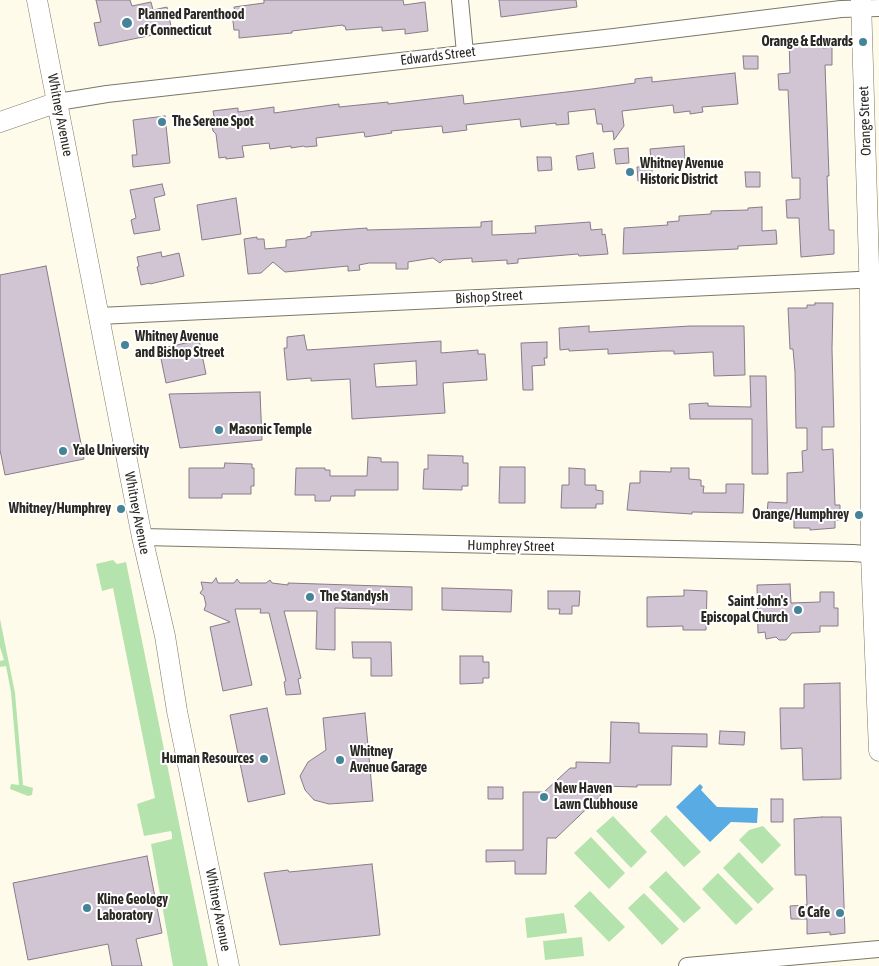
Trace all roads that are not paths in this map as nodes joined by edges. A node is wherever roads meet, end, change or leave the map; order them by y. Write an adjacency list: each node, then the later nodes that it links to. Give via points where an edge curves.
1 (37, 0): 5 (main road, Whitney Avenue)
2 (460, 0): 4 (street)
3 (867, 5): 4 (street, Edwards Street); 7 (main road, Orange Street)
4 (465, 53): 5 (street, Edwards Street)
5 (58, 102): 6 (main road, Edwards Street); 8 (main road, Whitney Avenue)
6 (0, 122)
7 (874, 279): 8 (street, Bishop Street); 10 (main road, Orange Street)
8 (99, 316): 9 (main road, Whitney Avenue)
9 (142, 538): 10 (street, Humphrey Street); 14 (main road, Whitney Avenue, via 165,636)
10 (875, 555): 11 (main road, Orange Street)
11 (879, 751)
12 (879, 949): 13 (street)
13 (710, 965): 15 (street)
14 (229, 966)
15 (688, 966)

